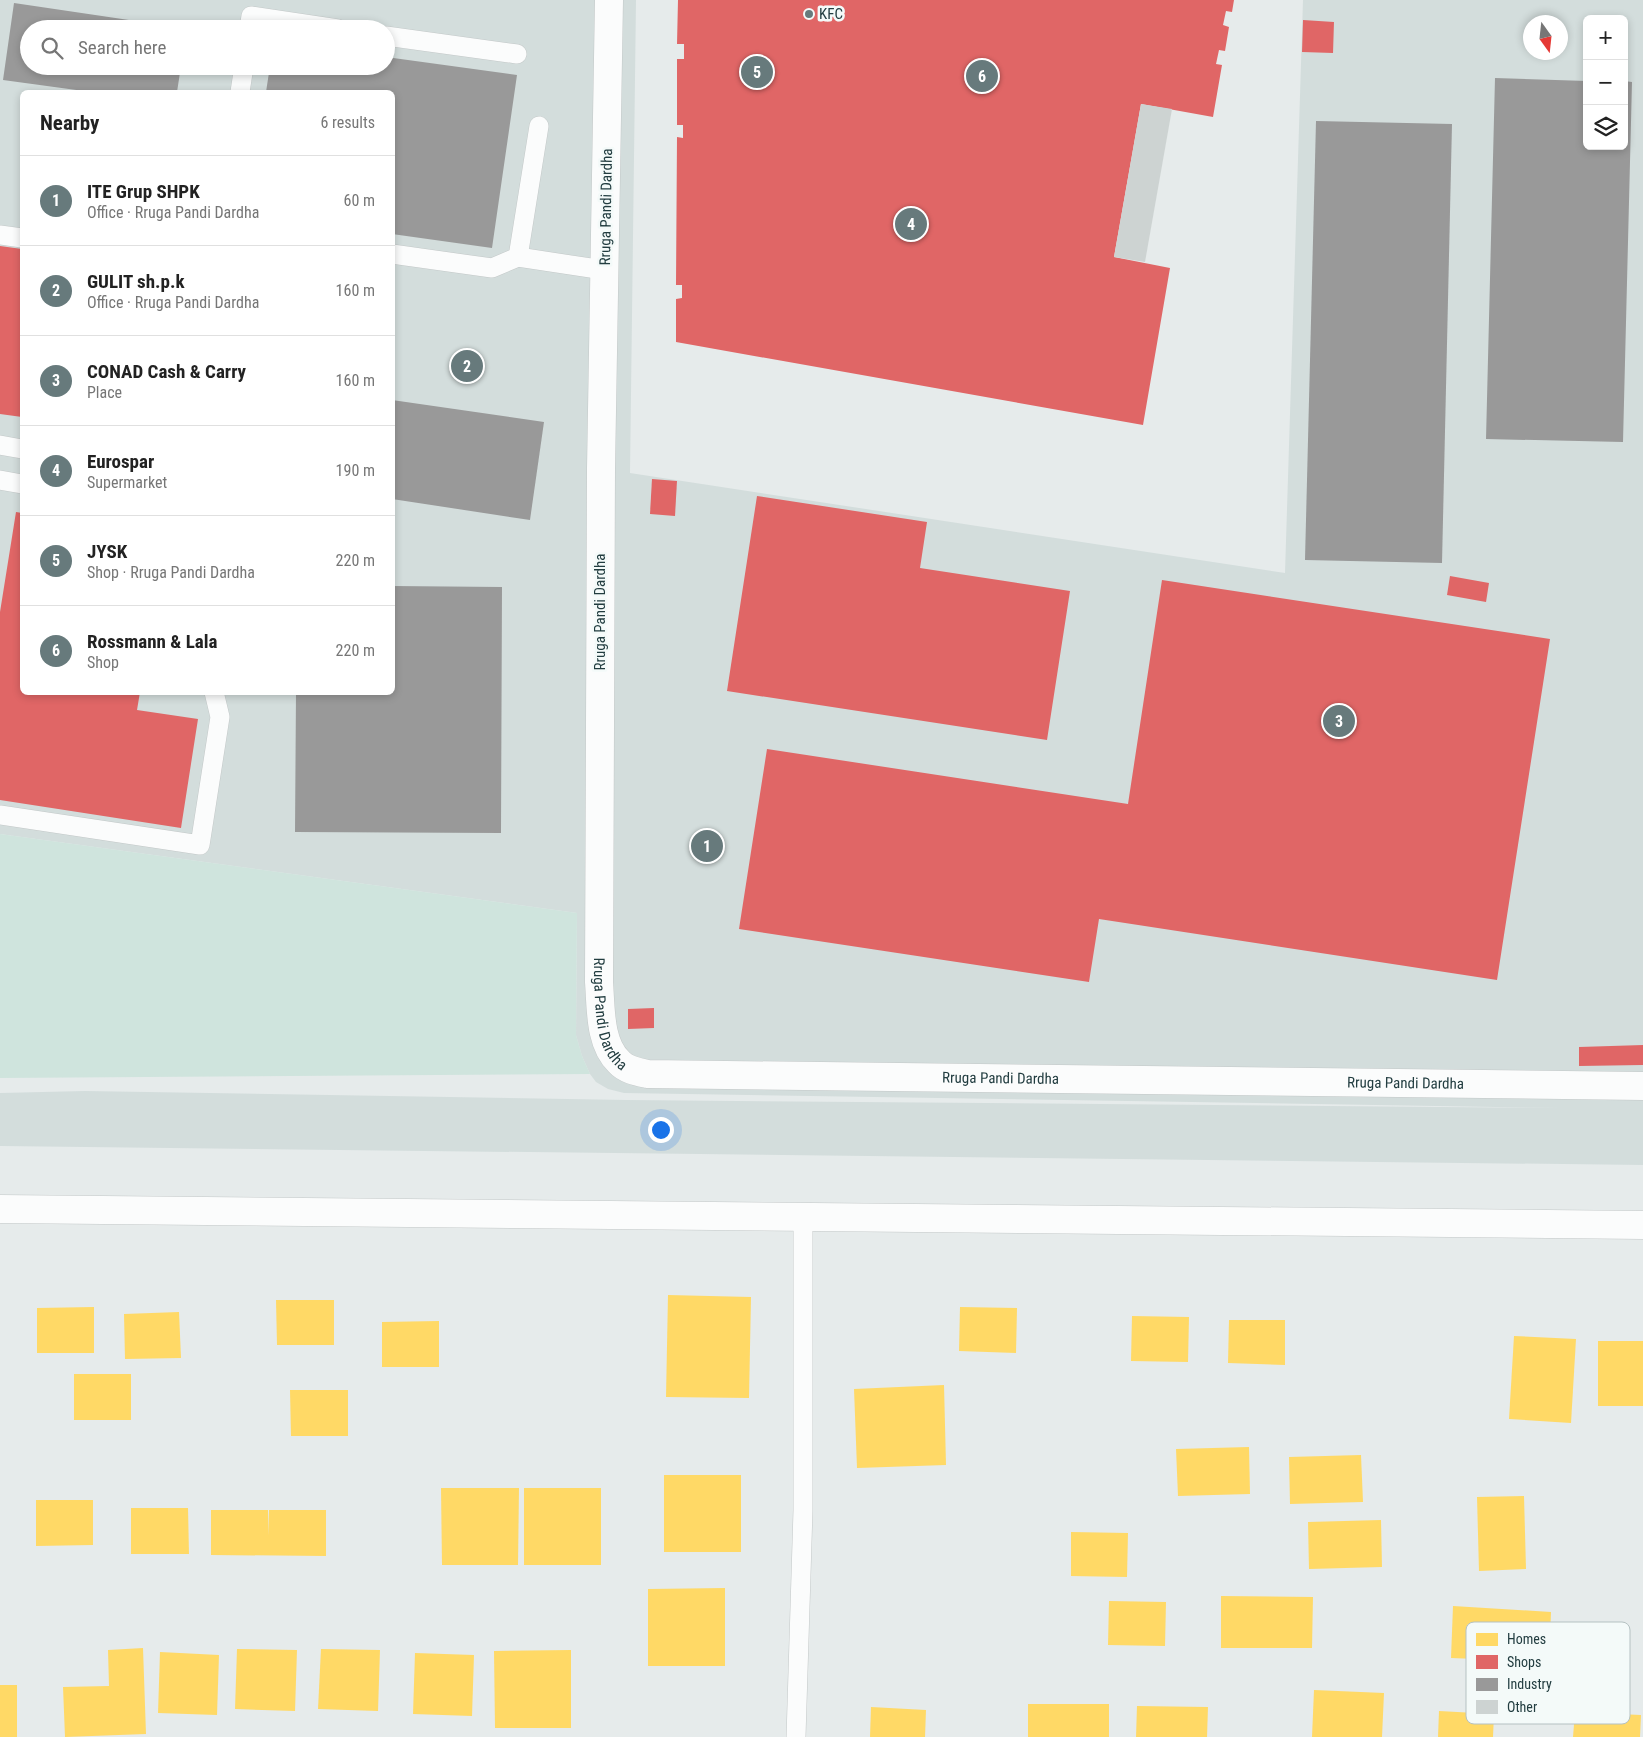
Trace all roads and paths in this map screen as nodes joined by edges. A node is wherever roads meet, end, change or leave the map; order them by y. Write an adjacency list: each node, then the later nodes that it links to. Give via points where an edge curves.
1 (609, 0): 13 (street, Rruga Pandi Dardha)
2 (251, 20): 3 (lane, via 251,16)
3 (278, 20)
4 (395, 37): 5 (lane)
5 (517, 54)
6 (243, 75): 7 (lane)
7 (240, 90)
8 (539, 126): 12 (lane)
9 (0, 235): 10 (lane)
10 (20, 238)
11 (395, 254): 12 (lane, via 492,268)
12 (518, 257): 13 (lane)
13 (604, 270): 20 (street, Rruga Pandi Dardha, via 599,982 602,1027 619,1062 631,1070 648,1074)
14 (0, 445): 15 (lane)
15 (20, 448)
16 (0, 480): 17 (lane)
17 (20, 484)
18 (215, 695): 19 (lane, via 220,717 200,845)
19 (0, 815)
20 (1643, 1086)
21 (0, 1209): 22 (street)
22 (803, 1217): 23 (street); 24 (lane, via 803,1510)
23 (1643, 1225)
24 (796, 1737)

